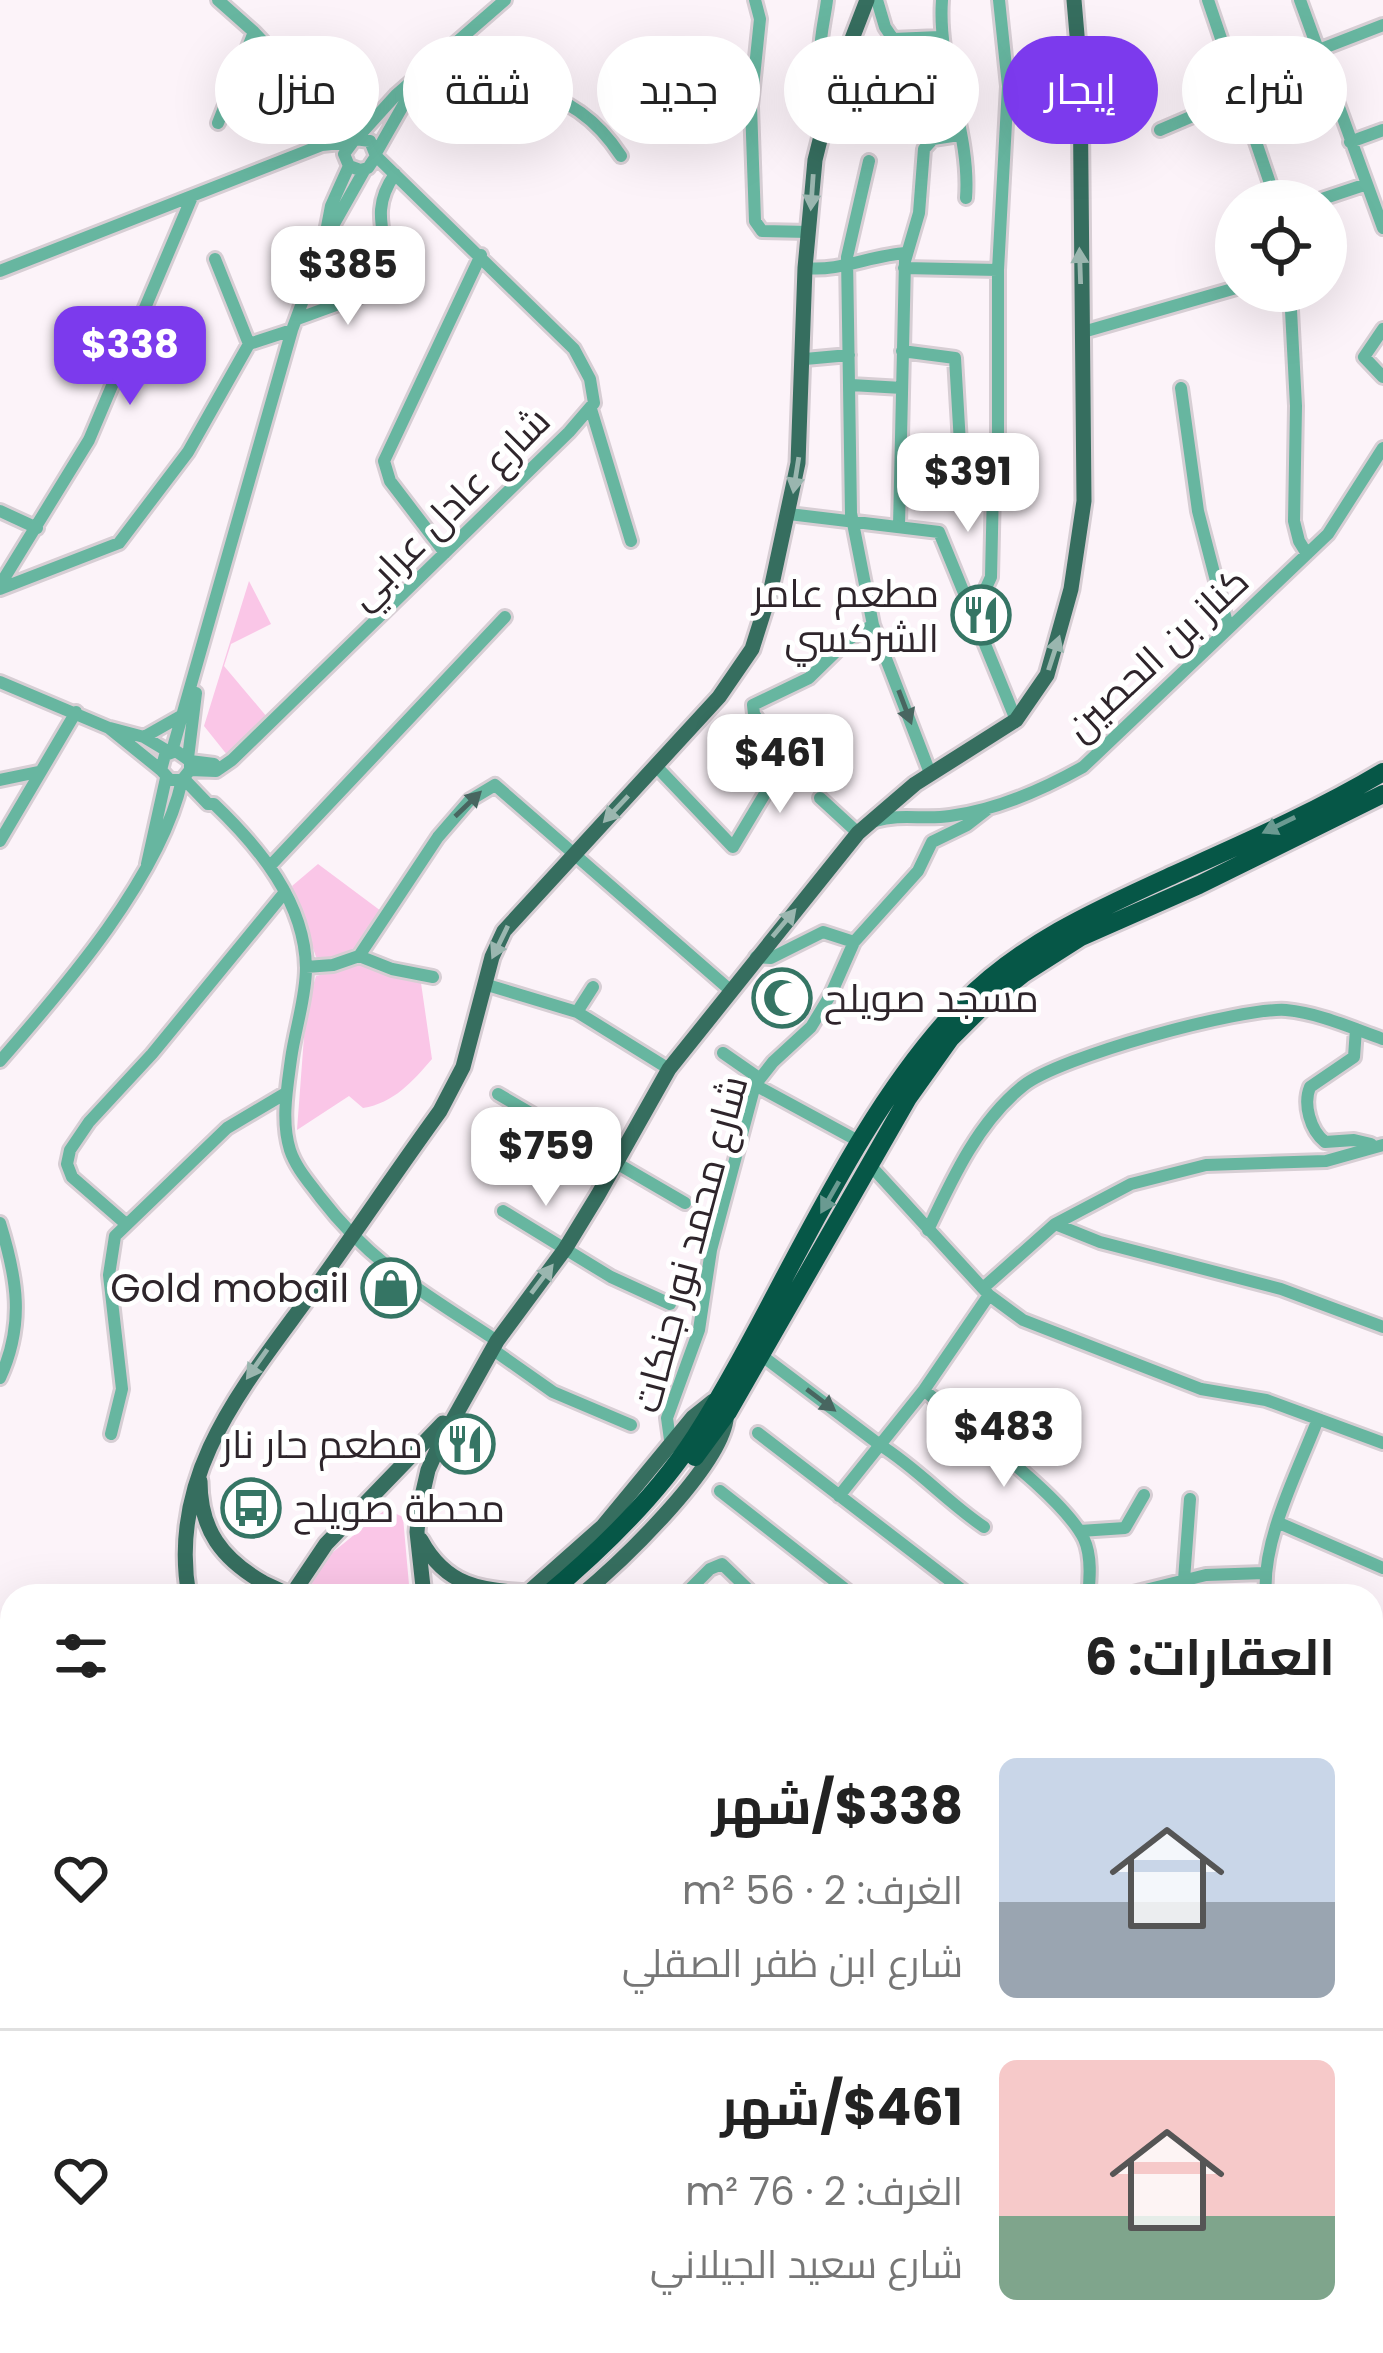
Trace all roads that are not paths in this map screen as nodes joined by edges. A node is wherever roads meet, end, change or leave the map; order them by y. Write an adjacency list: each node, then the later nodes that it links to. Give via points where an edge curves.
1 (218, 0): 13 (street, شارع عادل عرابي)
2 (505, 0): 16 (street)
3 (755, 0): 51 (street, via 754,221 762,231)
4 (826, 0): 17 (street)
5 (867, 0): 18 (main road)
6 (877, 0): 19 (street)
7 (942, 0): 20 (street)
8 (999, 0): 58 (street, via 1008,67)
9 (1075, 0): 64 (main road, one-way to 9)
10 (1208, 0): 21 (street)
11 (1300, 0): 22 (street)
12 (1383, 25): 23 (street)
13 (254, 32): 14 (street); 15 (street, شارع عادل عرابي)
14 (252, 36)
15 (258, 36)
16 (465, 36)
17 (822, 36)
18 (853, 36)
19 (890, 36)
20 (940, 36)
21 (1221, 36)
22 (1311, 36)
23 (1347, 39)
24 (403, 95): 27 (street)
25 (403, 101): 42 (street)
26 (573, 110): 40 (street)
27 (379, 117)
28 (1182, 121): 29 (street)
29 (1160, 130)
30 (1383, 130): 32 (street)
31 (1347, 134): 32 (street)
32 (1350, 142): 46 (street)
33 (328, 144): 48 (street)
34 (351, 144): 43 (street, via 344,154)
35 (370, 144): 42 (street, شارع عادل عرابي)
36 (819, 144): 51 (main road, one-way to 51)
37 (927, 144): 55 (street)
38 (961, 144): 49 (street)
39 (1258, 144): 45 (street)
40 (621, 156)
41 (868, 161): 56 (street)
42 (371, 162): 43 (street); 44 (street, شارع عادل عرابي); 52 (street)
43 (349, 166): 52 (street)
44 (394, 173): 53 (street, شارع عادل عرابي); 62 (street, via 379,217 385,287)
45 (1269, 180)
46 (1364, 185): 47 (street); 50 (street)
47 (1347, 191)
48 (193, 196): 59 (street); 80 (street, via 98,422)
49 (966, 198)
50 (1383, 228)
51 (809, 232): 57 (main road)
52 (326, 238): 62 (street)
53 (481, 255): 73 (street, شارع عادل عرابي, via 574,350 592,386); 82 (street, via 385,452 390,481)
54 (215, 259): 65 (street)
55 (905, 261): 56 (street, via 875,256); 58 (street); 66 (street)
56 (847, 263): 57 (street); 67 (street)
57 (805, 268): 68 (main road)
58 (998, 270): 85 (street, via 991,577)
59 (0, 271)
60 (1215, 294): 64 (street)
61 (1292, 312): 83 (street, via 1294,521)
62 (295, 325): 65 (street); 89 (street)
63 (1383, 329): 69 (street, via 1364,357)
64 (1083, 332): 93 (main road, one-way to 64, via 1047,675 1080,543)
65 (249, 344): 84 (street, via 188,452 118,543)
66 (902, 351): 71 (street); 75 (street, via 955,358)
67 (849, 355): 68 (street); 70 (street)
68 (805, 358): 77 (main road, one-way to 77)
69 (1383, 376)
70 (851, 386): 71 (street); 78 (street)
71 (902, 388): 79 (street)
72 (1181, 388): 88 (street, via 1198,511)
73 (591, 410): 81 (street); 82 (street, شارع عادل عرابي)
74 (1383, 448): 83 (street, كناز بن الحصين, via 1334,527)
75 (961, 461)
76 (0, 512): 80 (street)
77 (789, 514): 78 (street); 97 (main road, via 746,661)
78 (855, 524): 79 (street); 87 (street)
79 (899, 526): 85 (street, via 941,534)
80 (37, 528): 84 (street)
81 (631, 542)
82 (445, 553): 98 (street, شارع عادل عرابي, via 232,760)
83 (1307, 554): 88 (street, كناز بن الحصين)
84 (0, 587)
85 (968, 604): 93 (street)
86 (505, 617): 113 (street)
87 (873, 626): 97 (street, via 804,682 753,705 785,760 733,847); 101 (street, one-way to 101)
88 (1228, 627): 107 (street, كناز بن الحصين, via 1083,767)
89 (196, 677): 91 (street); 98 (street)
90 (0, 682): 92 (street)
91 (185, 710): 95 (street); 96 (street)
92 (76, 712): 94 (street); 99 (street)
93 (1016, 720): 101 (main road)
94 (109, 728): 95 (street); 102 (street)
95 (144, 737): 96 (street)
96 (171, 752): 98 (street); 102 (street, via 162,760)
97 (656, 766): 111 (main road, one-way to 111)
98 (187, 770): 102 (street); 112 (street); 113 (street, via 208,804)
99 (38, 772): 103 (street); 110 (street)
100 (1383, 772): 132 (highway, one-way to 132, via 1073,922 1012,962 929,1042)
101 (930, 773): 105 (main road)
102 (164, 774): 112 (street)
103 (0, 780)
104 (1383, 794): 135 (highway, via 1100,927 1023,974 950,1039)
105 (900, 795): 108 (street); 109 (main road)
106 (820, 798): 109 (street)
107 (989, 808): 108 (street, كناز بن الحصين); 115 (street, شارع محمد نور جنكات, via 932,842 918,871)
108 (916, 816): 109 (street, كناز بن الحصين)
109 (864, 828): 117 (main road, one-way to 109)
110 (0, 841)
111 (574, 853): 116 (street, one-way to 111, via 437,837 489,786 500,786); 120 (main road, one-way to 120, via 504,931); 122 (street)
112 (147, 865): 127 (street, via 69,982)
113 (271, 865): 114 (street)
114 (285, 892): 118 (street); 139 (street, via 70,1150 72,1177)
115 (854, 942): 117 (street, via 824,932 771,958); 129 (street, شارع محمد نور جنكات, via 818,1016)
116 (359, 956): 118 (street); 119 (street)
117 (755, 957): 122 (main road)
118 (306, 968): 130 (street)
119 (433, 977)
120 (484, 984): 123 (street); 142 (main road, via 452,1089)
121 (593, 987): 123 (street)
122 (730, 990): 128 (main road)
123 (577, 1012): 128 (street)
124 (1357, 1029): 125 (street); 133 (street, via 1354,1058 1310,1087 1306,1100 1325,1142); 141 (street, via 1293,1011 1258,1011 1136,1040 1036,1078 965,1156)
125 (1383, 1039)
126 (723, 1053): 129 (street)
127 (0, 1060)
128 (669, 1069): 134 (main road)
129 (757, 1081): 132 (street); 159 (street, شارع محمد نور جنكات, via 711,1250 699,1330 668,1418)
130 (286, 1093): 139 (street, via 227,1128); 142 (street, via 292,1155)
131 (498, 1094): 134 (street)
132 (862, 1143): 151 (highway, one-way to 151)
133 (1378, 1144): 140 (street, via 1314,1163 1178,1170 1115,1191)
134 (616, 1161): 136 (street); 143 (main road)
135 (870, 1165): 141 (street); 148 (highway)
136 (686, 1203)
137 (502, 1211): 143 (street)
138 (0, 1223): 149 (street, via 19,1306)
139 (126, 1224): 156 (street, via 109,1262 122,1382)
140 (1055, 1224): 144 (street); 146 (street)
141 (928, 1230): 144 (street)
142 (352, 1236): 147 (street); 160 (main road, one-way to 160, via 240,1388)
143 (565, 1249): 145 (street); 147 (main road, one-way to 143)
144 (986, 1291): 150 (street); 153 (street, via 1035,1325 1202,1389)
145 (670, 1304)
146 (1383, 1327)
147 (495, 1345): 152 (main road); 154 (street, via 553,1392)
148 (761, 1355): 151 (highway); 158 (street, one-way to 158)
149 (0, 1378)
150 (924, 1390): 158 (street); 168 (street)
151 (721, 1406): 159 (main road, via 693,1417); 178 (highway, via 609,1538); 179 (highway, via 648,1514); 180 (main road, via 722,1436 693,1479)
152 (454, 1412): 167 (main road, via 428,1470); 174 (main road, via 326,1544)
153 (1318, 1419): 157 (street); 165 (street)
154 (631, 1425)
155 (758, 1433): 163 (street)
156 (111, 1434)
157 (1383, 1444)
158 (880, 1445): 163 (street); 166 (street)
159 (671, 1447): 177 (main road)
160 (200, 1472): 172 (main road, via 186,1516); 173 (main road, bridge, via 209,1533 240,1569)
161 (720, 1491): 183 (street)
162 (1144, 1495): 168 (street, via 1125,1528)
163 (839, 1496): 184 (street)
164 (1190, 1499): 171 (street)
165 (1279, 1523): 169 (street); 170 (street)
166 (984, 1527)
167 (417, 1532): 175 (main road); 176 (main road, via 430,1557)
168 (1080, 1532): 185 (street)
169 (1383, 1568)
170 (1264, 1573): 171 (street); 187 (street)
171 (1184, 1580): 186 (street)
172 (189, 1584)
173 (266, 1584)
174 (299, 1584)
175 (423, 1584)
176 (465, 1584)
177 (544, 1584)
178 (548, 1584)
179 (577, 1584)
180 (593, 1584)
181 (695, 1584): 182 (street, via 722,1564)
182 (743, 1584)
183 (834, 1584)
184 (954, 1584)
185 (1088, 1584)
186 (1170, 1584)
187 (1265, 1584)

